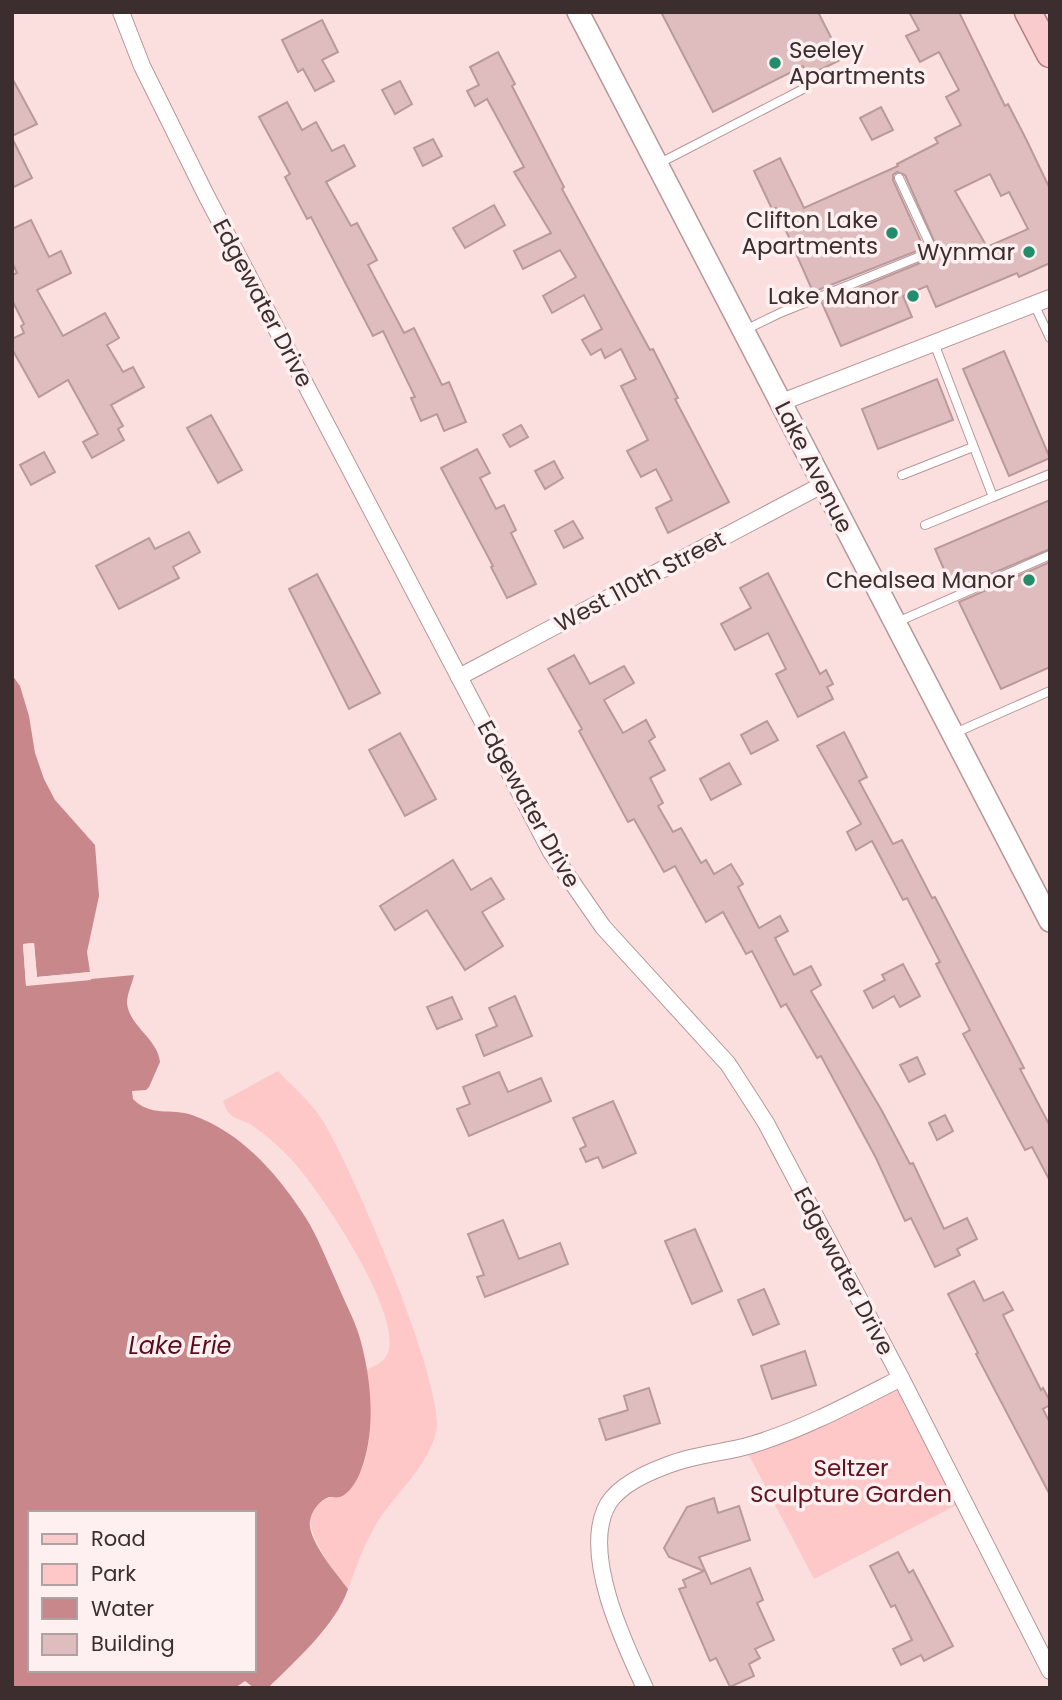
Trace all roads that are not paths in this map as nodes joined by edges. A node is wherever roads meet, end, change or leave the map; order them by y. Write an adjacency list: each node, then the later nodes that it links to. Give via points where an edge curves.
1 (121, 12): 22 (street, Edgewater Drive, via 142,66 206,195)
2 (578, 12): 6 (street, Lake Avenue)
3 (1028, 12): 4 (main road)
4 (1050, 54)
5 (807, 87): 6 (lane)
6 (657, 164): 10 (street, Lake Avenue)
7 (899, 178): 10 (lane, via 933,251)
8 (1050, 298): 9 (street)
9 (1034, 304): 11 (lane); 12 (street)
10 (745, 330): 13 (street, Lake Avenue)
11 (1050, 338)
12 (934, 343): 13 (street); 14 (lane)
13 (782, 402): 17 (street, Lake Avenue)
14 (973, 447): 16 (lane); 18 (lane)
15 (1050, 474): 18 (lane)
16 (902, 475)
17 (822, 485): 21 (street, Lake Avenue); 22 (street, West 110th Street)
18 (993, 497): 19 (lane)
19 (925, 525)
20 (1050, 555): 21 (lane)
21 (894, 623): 24 (street, Lake Avenue)
22 (459, 677): 26 (street, Edgewater Drive, via 551,852 603,927 728,1064 766,1124)
23 (1050, 691): 24 (lane)
24 (952, 734): 25 (street, Lake Avenue)
25 (1048, 913)
26 (901, 1378): 27 (street, Edgewater Drive); 28 (street, via 809,1424 749,1446 670,1464 618,1492 605,1510 598,1558 608,1599)
27 (1050, 1671)
28 (645, 1688)

